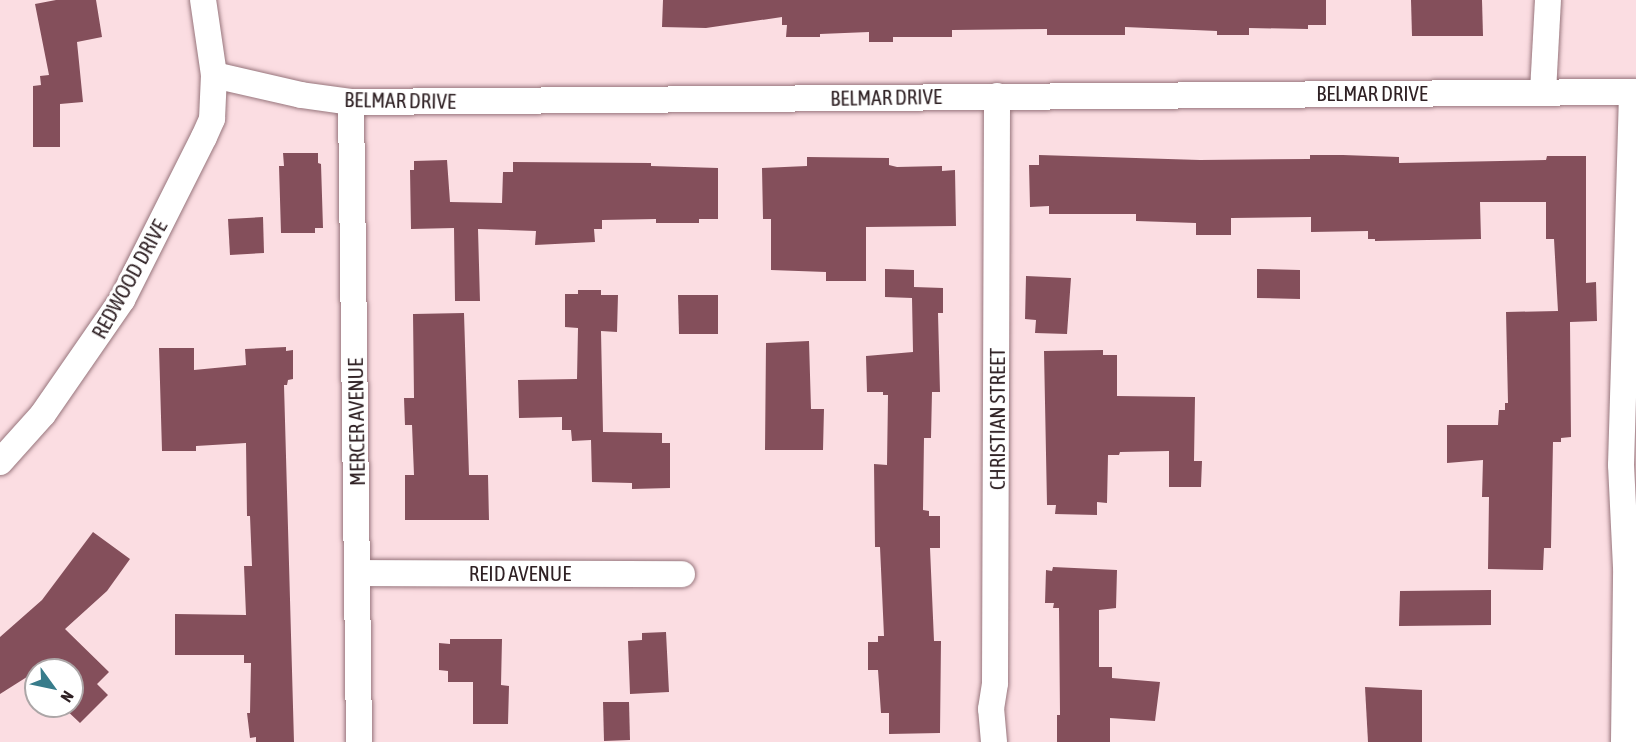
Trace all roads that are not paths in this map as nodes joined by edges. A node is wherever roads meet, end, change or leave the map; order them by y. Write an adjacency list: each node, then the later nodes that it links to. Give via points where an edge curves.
1 (202, 0): 3 (street)
2 (1548, 0): 4 (street)
3 (214, 75): 7 (street, BELMAR DRIVE); 8 (street, REDWOOD DRIVE, via 208,128 122,300 43,414)
4 (1543, 92): 5 (street, BELMAR DRIVE); 6 (street, BELMAR DRIVE)
5 (1634, 92): 13 (street, via 1621,465 1626,567)
6 (997, 96): 7 (street, BELMAR DRIVE); 12 (street, CHRISTIAN STREET, via 995,683 991,709)
7 (351, 102): 9 (street, MERCER AVENUE)
8 (0, 462)
9 (358, 573): 10 (street, REID AVENUE); 11 (street, MERCER AVENUE)
10 (682, 574)
11 (359, 742)
12 (994, 742)
13 (1624, 742)

